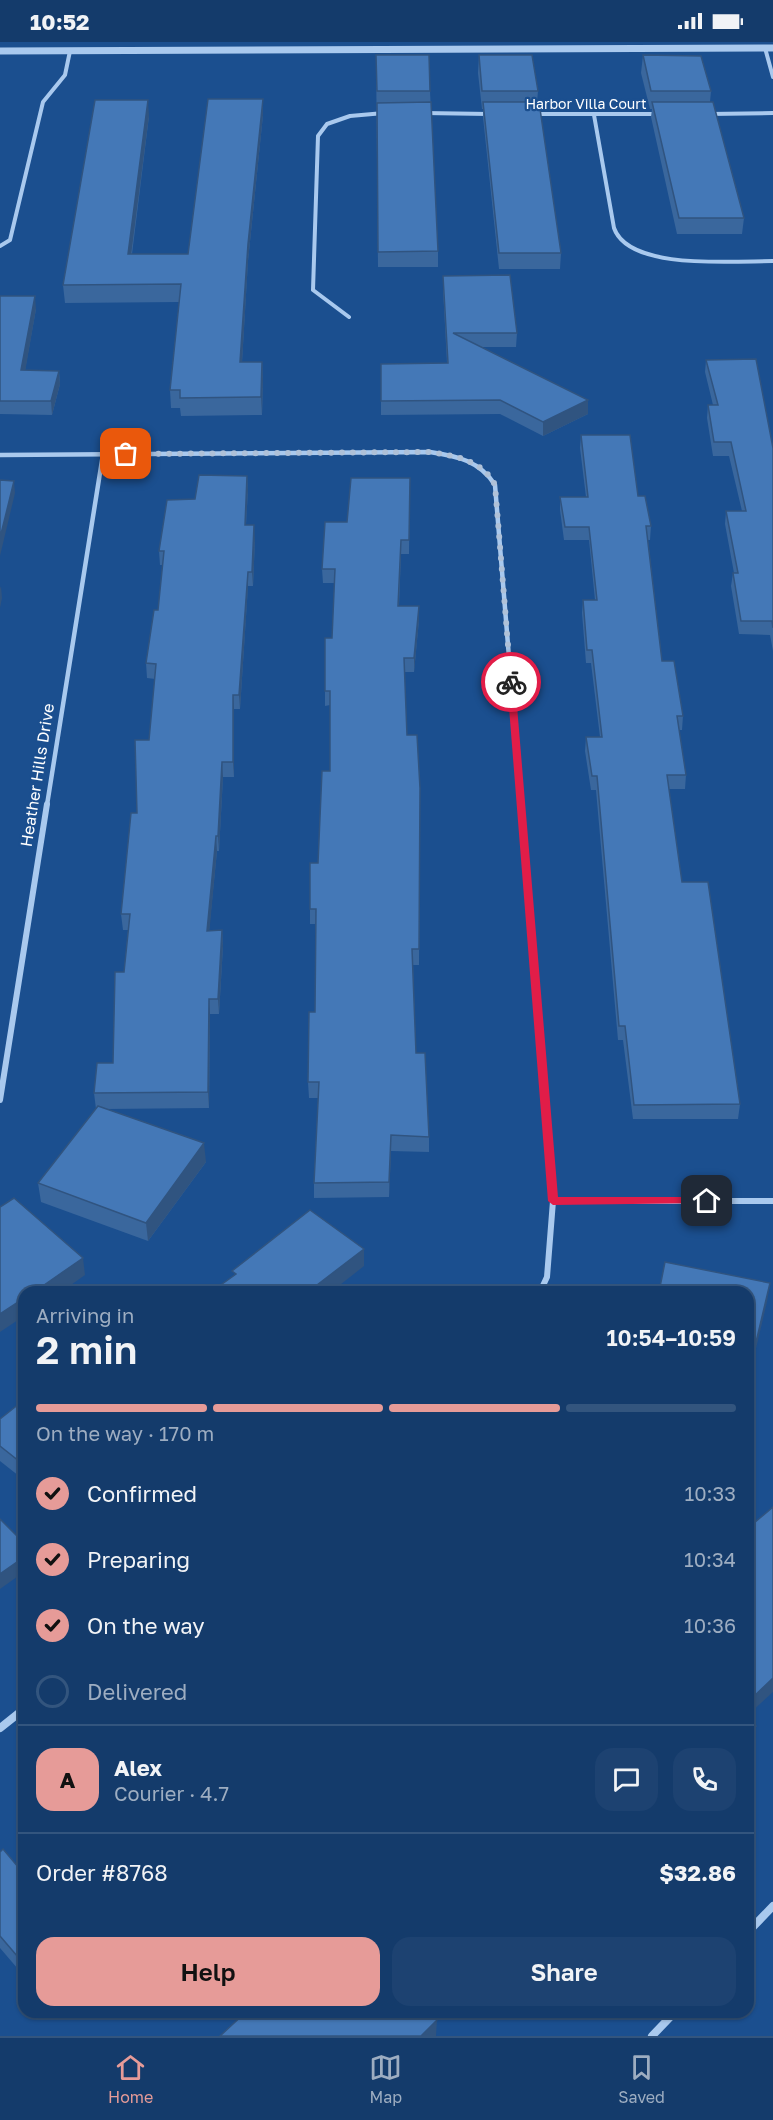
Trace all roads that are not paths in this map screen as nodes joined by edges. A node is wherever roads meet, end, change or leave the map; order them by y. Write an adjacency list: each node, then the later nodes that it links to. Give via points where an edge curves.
1 (765, 48): 2 (street); 4 (street); 5 (street)
2 (773, 48)
3 (0, 51): 4 (street)
4 (70, 51): 14 (street, via 65,75 43,102 10,240)
5 (773, 77)
6 (390, 113): 16 (street, via 351,116 327,124 318,136 314,290)
7 (412, 113): 9 (street)
8 (773, 113): 13 (street)
9 (492, 114)
10 (526, 114): 11 (street, Harbor Villa Court)
11 (594, 114): 12 (street, Harbor Villa Court); 15 (street, via 617,235 625,245 655,257)
12 (666, 114)
13 (702, 114)
14 (0, 246)
15 (773, 261)
16 (349, 317)
17 (103, 454): 18 (street); 19 (street, Heather Hills Drive); 21 (street, via 430,452 474,463 489,473 495,485)
18 (0, 455)
19 (0, 1100)
20 (773, 1200): 21 (street)
21 (553, 1201): 22 (street, via 547,1277)
22 (543, 1286)
23 (18, 1714): 24 (street)
24 (0, 1728)
25 (773, 1906): 26 (street)
26 (754, 1926)
27 (669, 2018): 28 (street)
28 (652, 2036)

